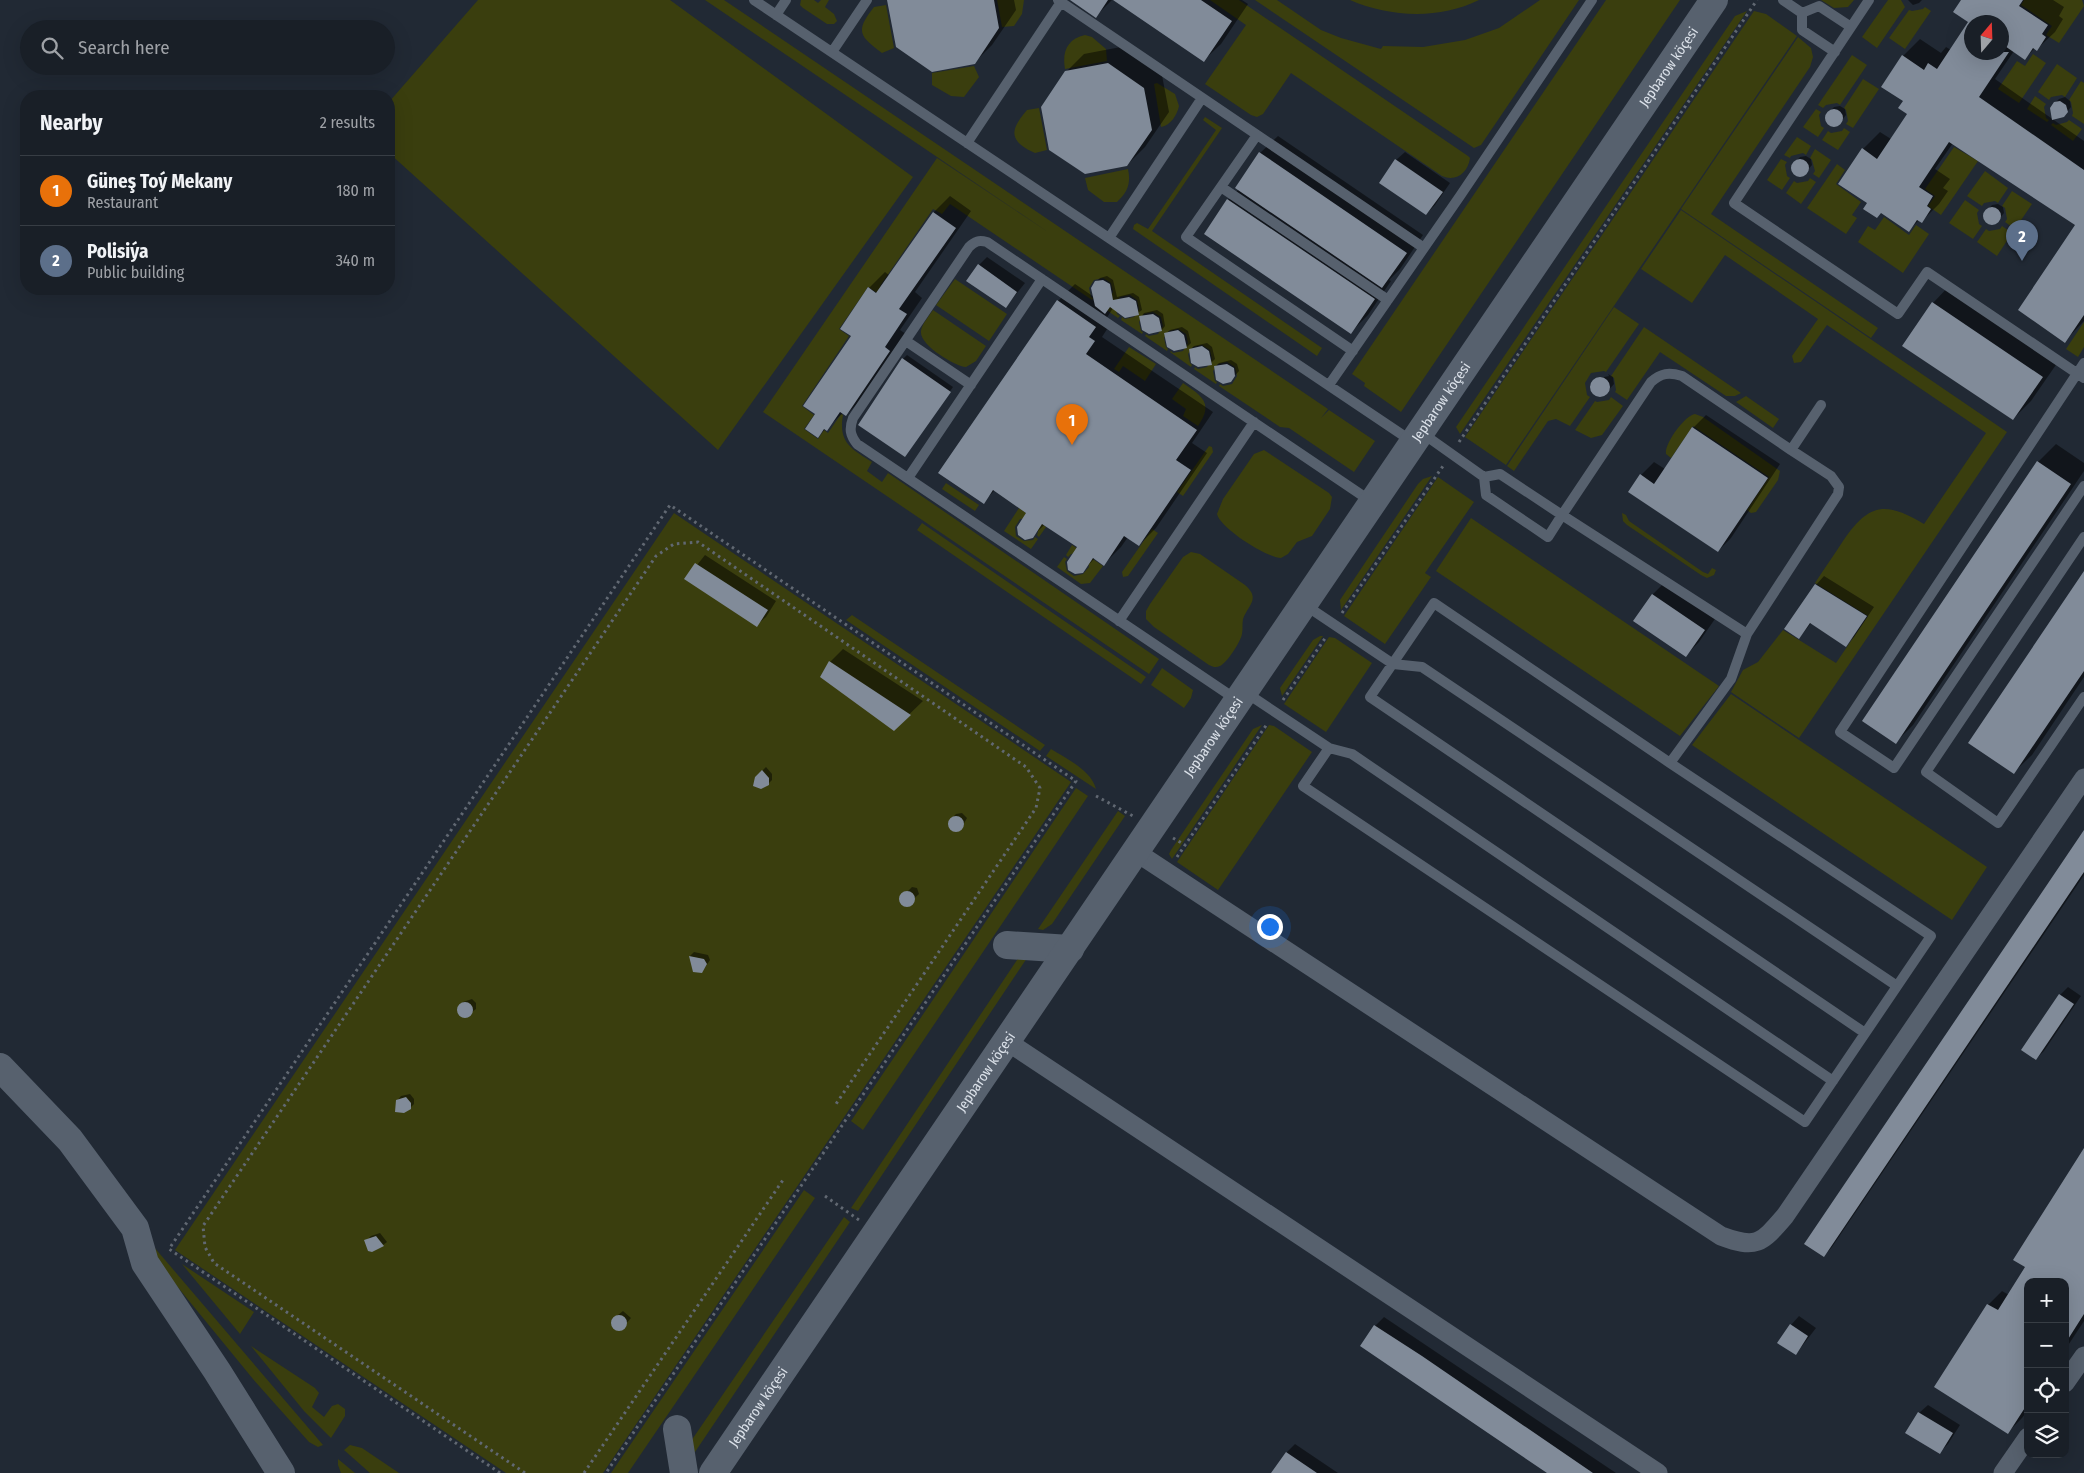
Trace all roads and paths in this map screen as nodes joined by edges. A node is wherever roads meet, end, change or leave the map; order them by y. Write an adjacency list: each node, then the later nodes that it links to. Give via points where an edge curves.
1 (754, 0): 11 (lane)
2 (786, 0): 11 (lane)
3 (866, 0): 13 (lane)
4 (1592, 0): 20 (lane)
5 (1714, 0): 31 (street, Jepbarow köçesi)
6 (1757, 0): 33 (path)
7 (1783, 0): 10 (lane)
8 (1869, 0): 12 (lane)
9 (1060, 1): 15 (lane); 17 (lane)
10 (1802, 13): 12 (lane, via 1819,6); 14 (lane, via 1802,30)
11 (776, 15): 13 (lane)
12 (1851, 27): 14 (lane)
13 (832, 52): 17 (lane)
14 (1835, 52): 26 (lane, via 1734,203 1898,314 1927,272)
15 (1202, 98): 16 (lane); 19 (lane)
16 (1257, 135): 18 (lane); 20 (lane)
17 (967, 143): 19 (lane)
18 (1221, 187): 22 (lane); 24 (lane, via 1186,237)
19 (1109, 238): 28 (lane)
20 (1424, 248): 22 (lane)
21 (1042, 279): 23 (lane, via 987,242 974,242); 27 (lane); 30 (lane)
22 (1388, 300): 24 (lane)
23 (906, 341): 27 (lane); 35 (lane, via 853,418 850,428 857,444)
24 (1353, 351): 28 (lane)
25 (2084, 363): 26 (lane)
26 (2081, 375): 36 (lane, via 1840,732 1894,768)
27 (971, 385): 35 (lane)
28 (1329, 385): 31 (lane)
29 (1821, 405): 32 (lane)
30 (1254, 422): 37 (lane); 41 (lane)
31 (1417, 437): 33 (lane); 37 (street, Jepbarow köçesi)
32 (1791, 450): 38 (lane, via 1682,376 1664,373 1651,382); 43 (lane, via 1837,481 1838,494)
33 (1451, 453): 34 (lane); 42 (path)
34 (1484, 477): 38 (lane, via 1500,474); 38 (lane, via 1486,495 1548,537)
35 (908, 478): 41 (lane)
36 (2084, 486)
37 (1373, 502): 40 (street, Jepbarow köçesi)
38 (1562, 515): 43 (lane)
39 (2084, 537): 46 (lane, via 1926,772 1998,824)
40 (1304, 604): 42 (lane); 45 (street, Jepbarow köçesi)
41 (1119, 620): 45 (lane)
42 (1334, 625): 44 (lane); 47 (path)
43 (1747, 634): 49 (lane, via 1728,684)
44 (1393, 664): 49 (lane, via 1434,603); 55 (lane, via 1422,667); 56 (lane, via 1370,697)
45 (1242, 696): 47 (lane); 51 (street, Jepbarow köçesi)
46 (2084, 697)
47 (1275, 712): 48 (lane); 52 (path)
48 (1329, 748): 59 (lane, via 1352,754); 59 (lane, via 1303,786 1805,1122)
49 (1670, 763): 55 (lane, via 1931,936)
50 (2084, 778): 52 (street, via 1785,1216 1758,1241 1743,1244 1721,1236)
51 (1136, 852): 52 (street); 54 (street, Jepbarow köçesi)
52 (1167, 872)
53 (1007, 945): 54 (street)
54 (1070, 949): 57 (street, Jepbarow köçesi)
55 (1897, 986): 56 (lane)
56 (1866, 1033): 59 (lane)
57 (1008, 1042): 72 (street, Jepbarow köçesi); 73 (street)
58 (0, 1067): 66 (street, via 70,1140 135,1228 145,1263)
59 (1833, 1081)
60 (836, 1104): 68 (path, via 1036,808 1040,788 1026,767 698,542 674,544 656,556 203,1226 205,1247 214,1263)
61 (783, 1180): 69 (path)
62 (2084, 1356): 63 (street)
63 (2069, 1377)
64 (677, 1429): 71 (street)
65 (2024, 1443): 74 (street)
66 (281, 1473)
67 (500, 1473): 70 (path, via 169,1249 670,505 1076,781)
68 (525, 1473)
69 (584, 1473)
70 (606, 1473)
71 (684, 1473)
72 (713, 1473)
73 (1658, 1473)
74 (2002, 1473)

